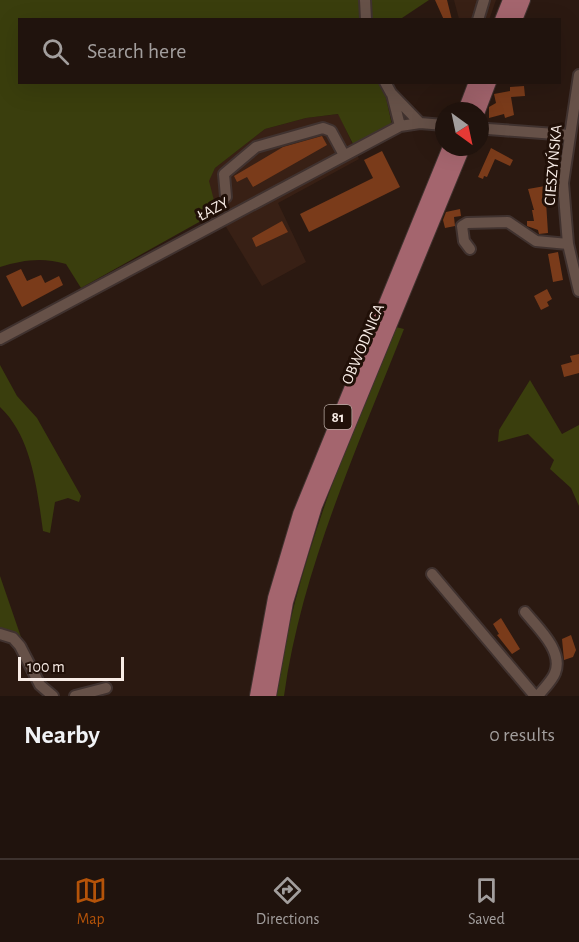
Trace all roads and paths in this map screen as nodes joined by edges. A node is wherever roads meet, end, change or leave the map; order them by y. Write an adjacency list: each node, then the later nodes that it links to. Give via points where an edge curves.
1 (365, 0): 5 (street)
2 (484, 0): 6 (street)
3 (510, 0): 7 (main road)
4 (523, 0): 8 (main road)
5 (366, 18)
6 (479, 18)
7 (502, 18)
8 (516, 18)
9 (579, 75): 20 (street, CIESZYŃSKA)
10 (386, 84): 13 (street)
11 (475, 84): 14 (main road)
12 (488, 84): 15 (main road)
13 (392, 93): 16 (street); 18 (street)
14 (468, 102)
15 (481, 102)
16 (420, 123): 17 (street, ŁAZY); 18 (street, ŁAZY)
17 (435, 125)
18 (400, 126): 21 (street, ŁAZY)
19 (489, 129): 20 (street)
20 (569, 135): 25 (street, CIESZYŃSKA, via 563,183)
21 (344, 155): 24 (street, via 332,131 323,128 256,147 224,174); 28 (street, ŁAZY)
22 (446, 156): 35 (main road, OBWODNICA / 81, via 300,514 275,598)
23 (459, 156): 36 (main road, OBWODNICA / 81, via 315,506 286,602)
24 (226, 197)
25 (568, 244): 26 (street, via 536,241 508,222 484,222 462,226 464,242); 27 (street, CIESZYŃSKA)
26 (470, 249)
27 (579, 291)
28 (0, 339)
29 (432, 574): 37 (street)
30 (525, 612): 37 (street, via 556,657 555,672)
31 (0, 634): 33 (street, via 13,638 20,646 40,685)
32 (106, 688): 34 (street)
33 (53, 696)
34 (75, 696)
35 (258, 696)
36 (269, 696)
37 (535, 696)

